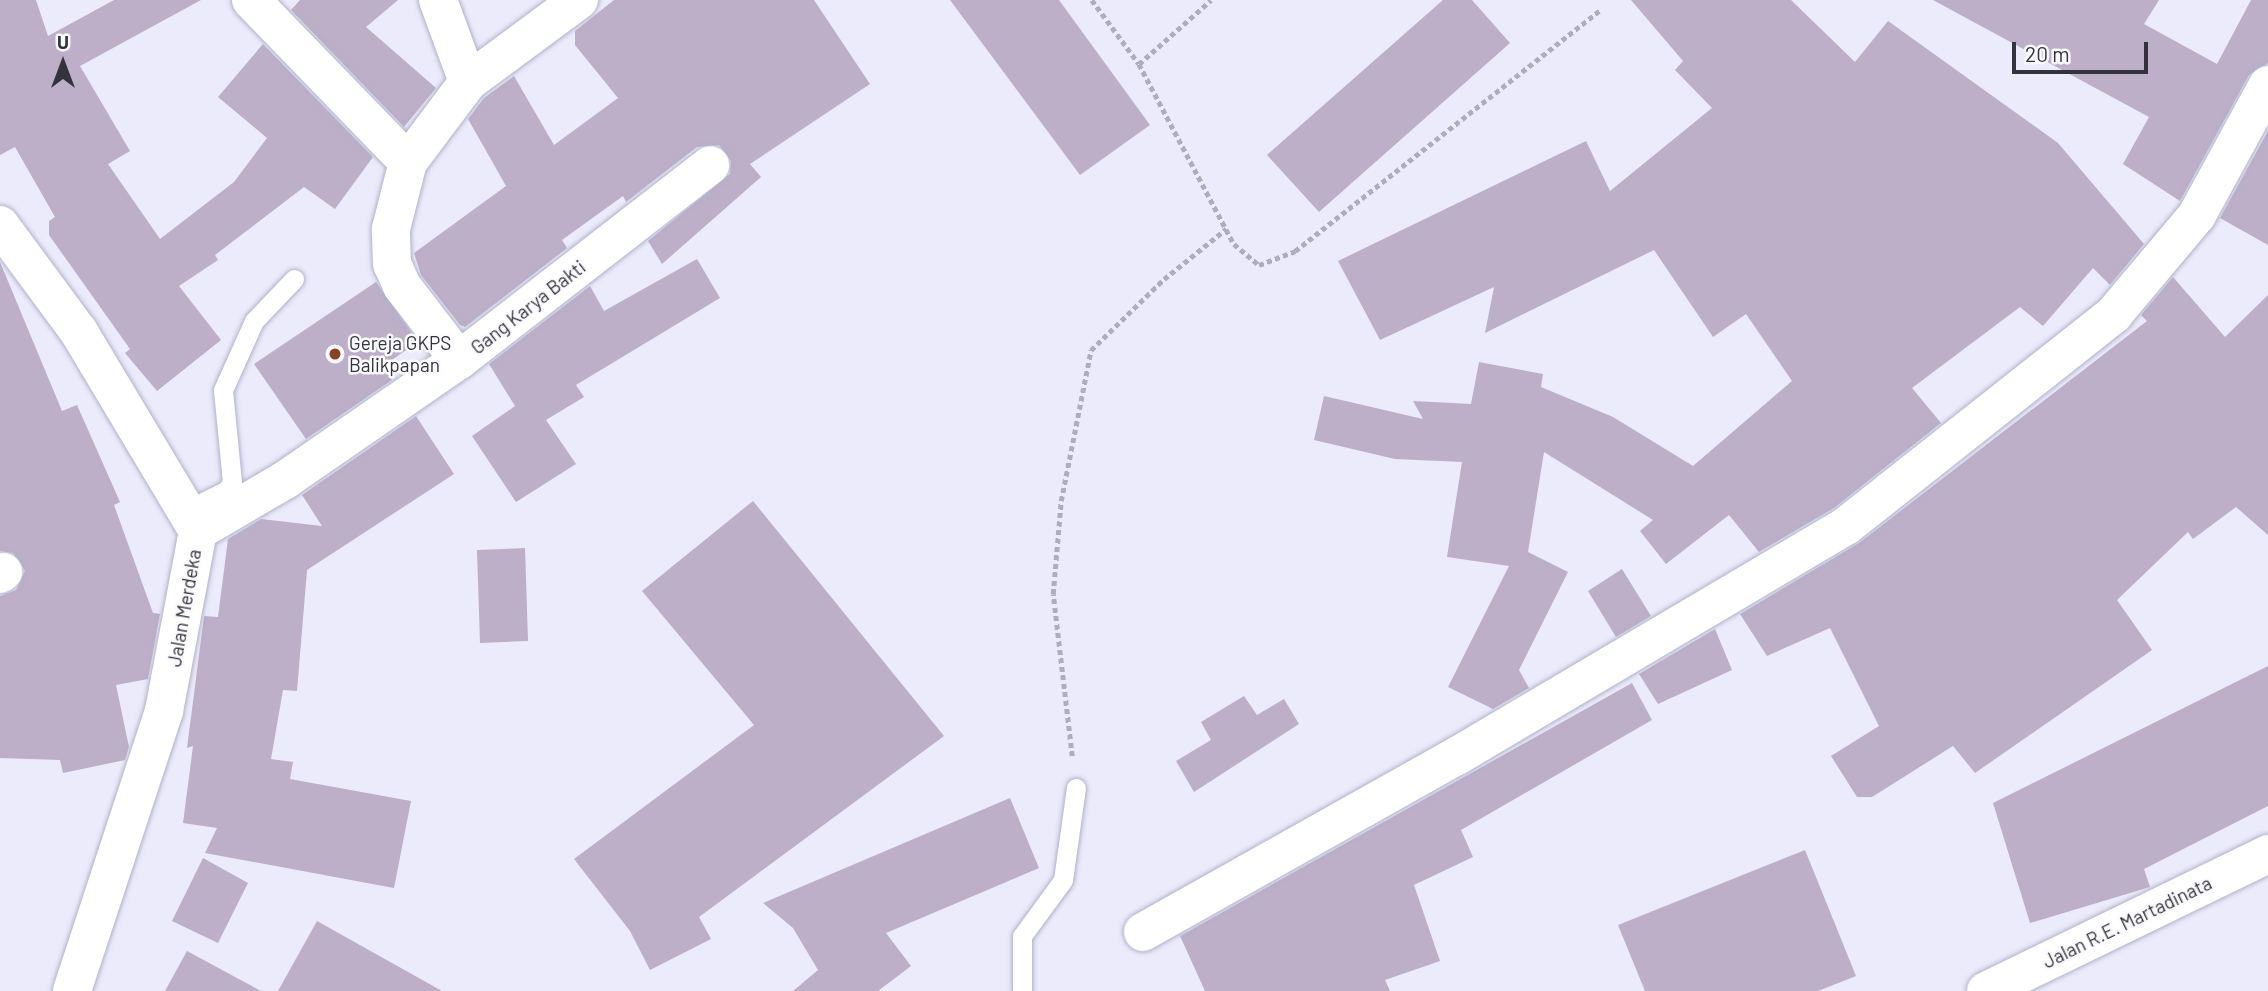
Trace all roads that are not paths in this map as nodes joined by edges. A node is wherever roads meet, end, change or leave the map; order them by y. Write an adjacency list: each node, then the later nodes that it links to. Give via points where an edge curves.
1 (251, 0): 6 (street)
2 (438, 0): 4 (street)
3 (579, 0): 4 (street)
4 (468, 82): 6 (street)
5 (2268, 85): 14 (street, via 2197,215 2114,314 1846,526 1457,756)
6 (408, 162): 10 (street, via 391,229 392,264 402,286)
7 (710, 165): 10 (street, Gang Karya Bakti)
8 (0, 225): 11 (street, via 79,332)
9 (294, 279): 11 (lane, via 254,321 223,390 232,482)
10 (458, 360): 11 (street, Gang Karya Bakti, via 285,480)
11 (191, 521): 15 (street, Jalan Merdeka, via 164,711)
12 (1076, 788): 16 (lane, via 1063,880 1022,936)
13 (2268, 854): 17 (street, Jalan R.E. Martadinata)
14 (1143, 932)
15 (72, 991)
16 (1022, 991)
17 (1986, 991)

